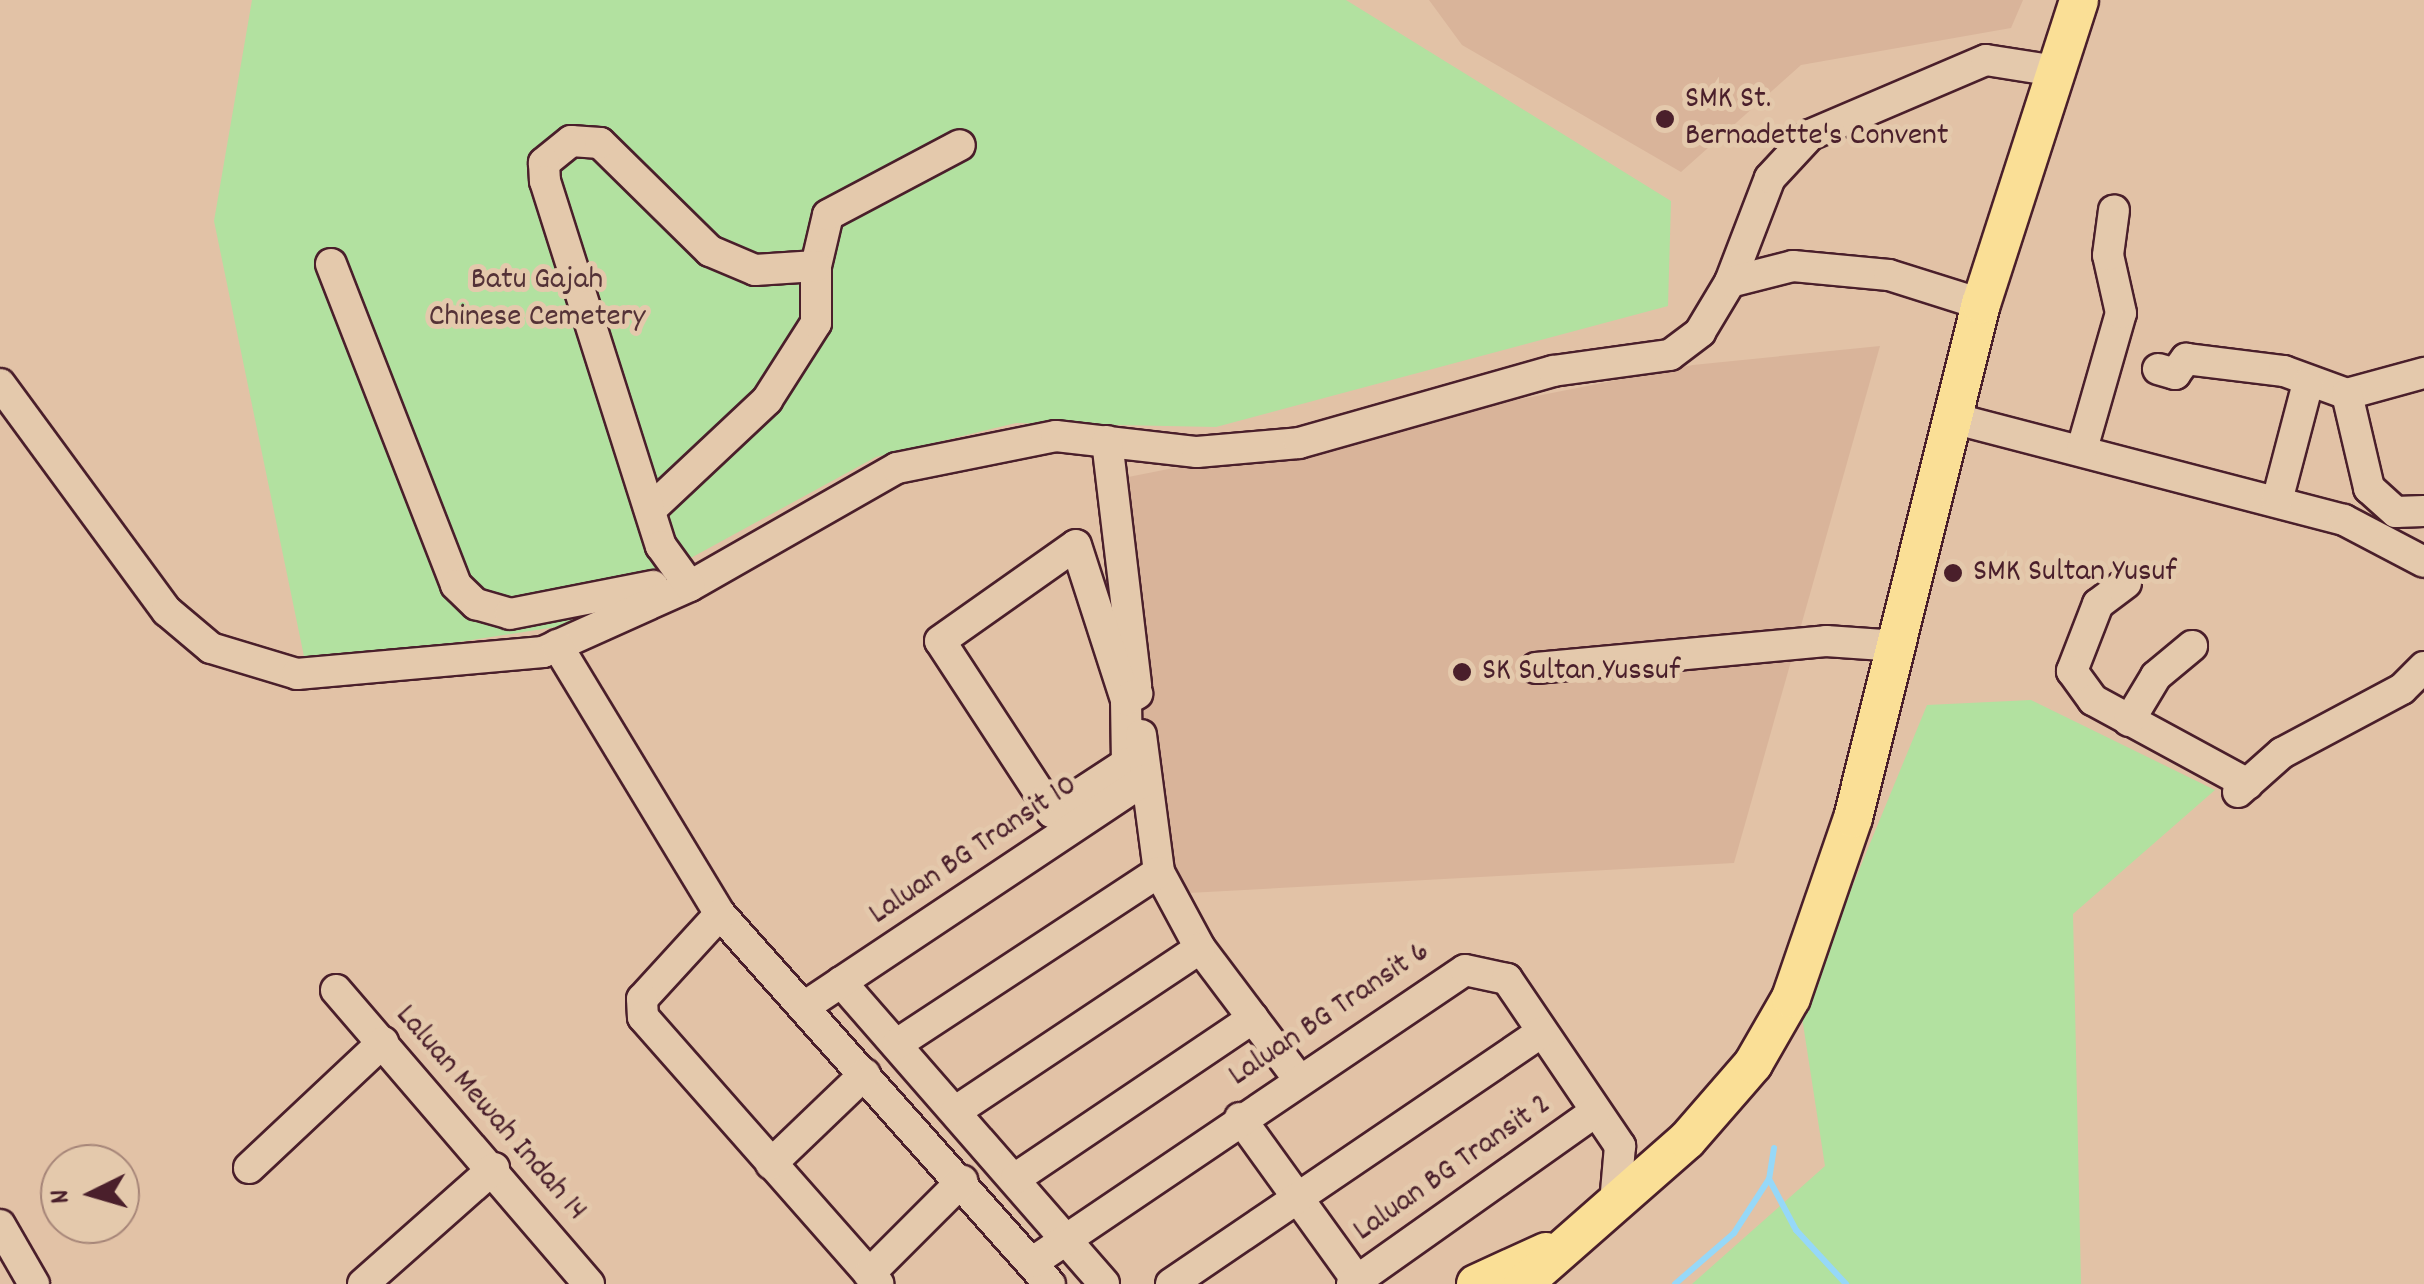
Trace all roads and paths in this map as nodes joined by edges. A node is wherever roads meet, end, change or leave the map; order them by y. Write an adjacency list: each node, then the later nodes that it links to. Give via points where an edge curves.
1 (2078, 0): 2 (main road)
2 (2050, 70): 7 (street, via 1986,60 1810,135 1770,178); 8 (main road)
3 (960, 145): 6 (street, via 828,216)
4 (2114, 210): 16 (street, via 2108,255 2121,312)
5 (330, 264): 21 (street, via 411,488 456,586 476,604 510,614)
6 (816, 266): 18 (street, via 816,322 767,400); 18 (street, via 755,270 710,252 600,144 571,141 544,164)
7 (1730, 282): 8 (street, via 1793,266 1889,275); 15 (street, via 1700,332 1670,354 1553,370 1300,443 1198,452)
8 (1982, 304): 14 (main road)
9 (2158, 369): 11 (street, via 2175,374 2186,360 2284,371)
10 (2424, 374): 13 (street)
11 (2308, 383): 13 (street); 17 (street)
12 (0, 384): 23 (street, via 120,553 211,648 297,674)
13 (2347, 394): 19 (street, via 2370,488 2396,512)
14 (1956, 419): 16 (street); 24 (main road)
15 (1106, 442): 21 (street, via 1056,436 896,468); 28 (street)
16 (2082, 449): 17 (street)
17 (2277, 501): 20 (street, via 2344,520)
18 (650, 510): 21 (street)
19 (2424, 511)
20 (2424, 562)
21 (688, 582): 23 (street)
22 (2126, 583): 29 (street, via 2098,604 2072,671 2093,700)
23 (557, 645): 32 (street)
24 (1898, 646): 27 (street, via 1826,641); 47 (main road, via 1854,818 1791,998 1752,1064)
25 (2192, 646): 29 (street, via 2156,676)
26 (2424, 667): 29 (street, via 2402,690 2282,753 2243,788)
27 (1536, 668)
28 (1131, 697): 28 (street, via 1127,764 1052,812 946,660 942,635 1076,545); 30 (street)
29 (2129, 721)
30 (1145, 780): 31 (street); 34 (street, Laluan BG Transit 10)
31 (1159, 872): 33 (street); 40 (street)
32 (720, 914): 36 (street); 48 (street, via 640,1008)
33 (1200, 948): 37 (street); 43 (street)
34 (841, 982): 36 (street, Laluan BG Transit 10); 40 (street)
35 (336, 990): 39 (street, Laluan Mewah Indah 14)
36 (804, 1007): 41 (street)
37 (1254, 1018): 42 (street); 51 (street)
38 (1542, 1032): 42 (street, Laluan BG Transit 6, via 1508,978 1465,970); 44 (street, Laluan BG Transit 6); 53 (street)
39 (383, 1042): 49 (street); 50 (street, Laluan Mewah Indah 14)
40 (896, 1044): 43 (street)
41 (864, 1074): 48 (street); 52 (street)
42 (1298, 1078): 45 (street, Laluan BG Transit 6)
43 (956, 1111): 51 (street)
44 (1595, 1112): 46 (street, Laluan BG Transit 6); 60 (street, Laluan BG Transit 2)
45 (1240, 1118): 53 (street); 56 (street, Laluan BG Transit 6)
46 (1620, 1146): 47 (street); 54 (street)
47 (1674, 1152): 54 (main road)
48 (770, 1164): 59 (street)
49 (249, 1168)
50 (494, 1168): 62 (street); 63 (street, Laluan Mewah Indah 14)
51 (1016, 1178): 56 (street)
52 (962, 1181): 58 (street); 59 (street)
53 (1296, 1197): 60 (street); 65 (street)
54 (1614, 1202): 57 (main road)
55 (0, 1225): 61 (street)
56 (1067, 1236): 58 (street, Laluan BG Transit 6); 64 (street)
57 (1562, 1246): 66 (main road); 67 (main road)
58 (1042, 1273)
59 (874, 1279)
60 (1354, 1282)
61 (34, 1284)
62 (364, 1284)
63 (588, 1284)
64 (1104, 1284)
65 (1171, 1284)
66 (1476, 1284)
67 (1523, 1284)

